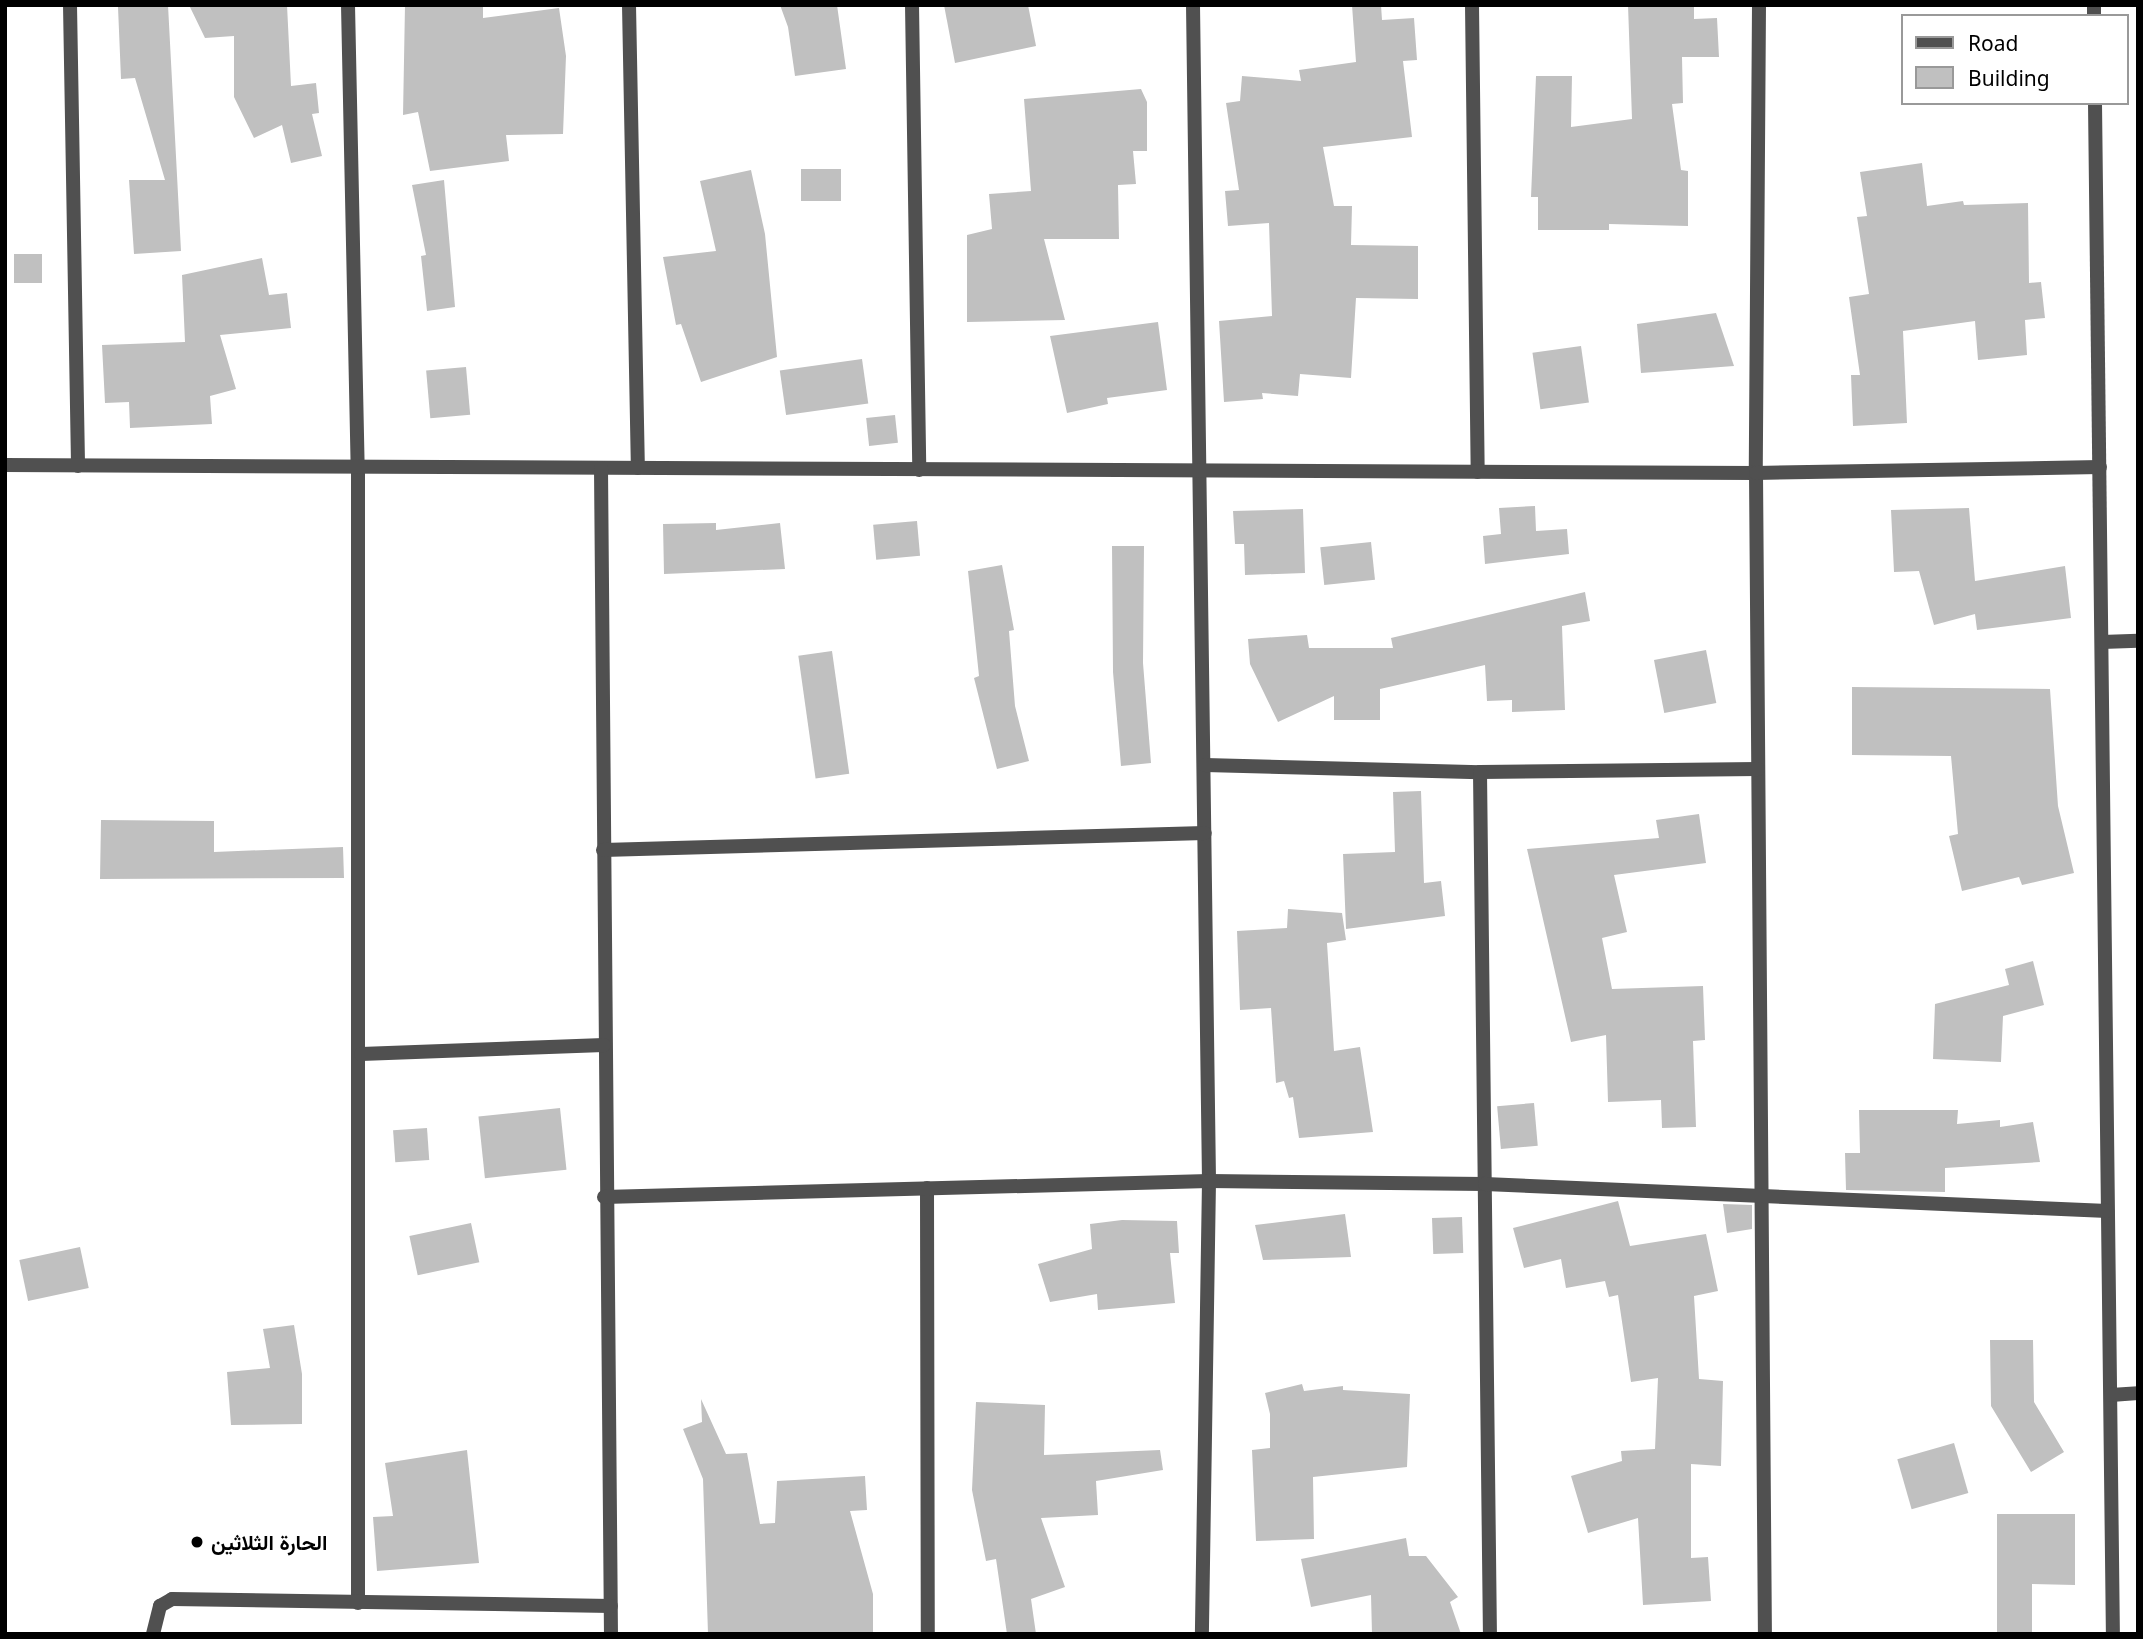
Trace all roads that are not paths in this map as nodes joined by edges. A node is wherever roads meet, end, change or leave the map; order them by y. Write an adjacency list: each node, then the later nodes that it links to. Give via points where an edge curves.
1 (70, 5): 10 (street)
2 (348, 5): 11 (street)
3 (629, 5): 14 (street)
4 (912, 5): 15 (street)
5 (1193, 5): 16 (street)
6 (1472, 5): 17 (street)
7 (1759, 5): 18 (street)
8 (2095, 105): 12 (street)
9 (5, 465): 10 (street)
10 (78, 466): 11 (street)
11 (358, 467): 13 (street); 27 (street)
12 (2100, 467): 18 (street); 20 (street)
13 (601, 468): 14 (street); 25 (street)
14 (638, 468): 15 (street)
15 (919, 470): 16 (street)
16 (1200, 470): 17 (street); 21 (street)
17 (1478, 472): 18 (street)
18 (1756, 473): 22 (street)
19 (2138, 641): 20 (street)
20 (2102, 642): 33 (street)
21 (1205, 765): 23 (street); 24 (street)
22 (1758, 769): 23 (street); 31 (street)
23 (1480, 772): 29 (street)
24 (1205, 833): 25 (street); 28 (street)
25 (603, 849): 26 (street)
26 (604, 1045): 27 (street); 32 (street)
27 (360, 1054): 36 (street)
28 (1209, 1181): 29 (street); 30 (street); 41 (street)
29 (1485, 1184): 31 (street); 42 (street)
30 (928, 1188): 32 (street); 40 (street)
31 (1762, 1195): 33 (street); 43 (street)
32 (604, 1197): 37 (street)
33 (2107, 1211): 35 (street)
34 (2138, 1393): 35 (street)
35 (2111, 1395): 44 (street)
36 (358, 1603): 37 (street); 38 (street, via 172,1600 160,1606)
37 (611, 1606): 39 (street)
38 (153, 1634)
39 (611, 1634)
40 (928, 1634)
41 (1202, 1634)
42 (1490, 1634)
43 (1765, 1634)
44 (2113, 1634)

